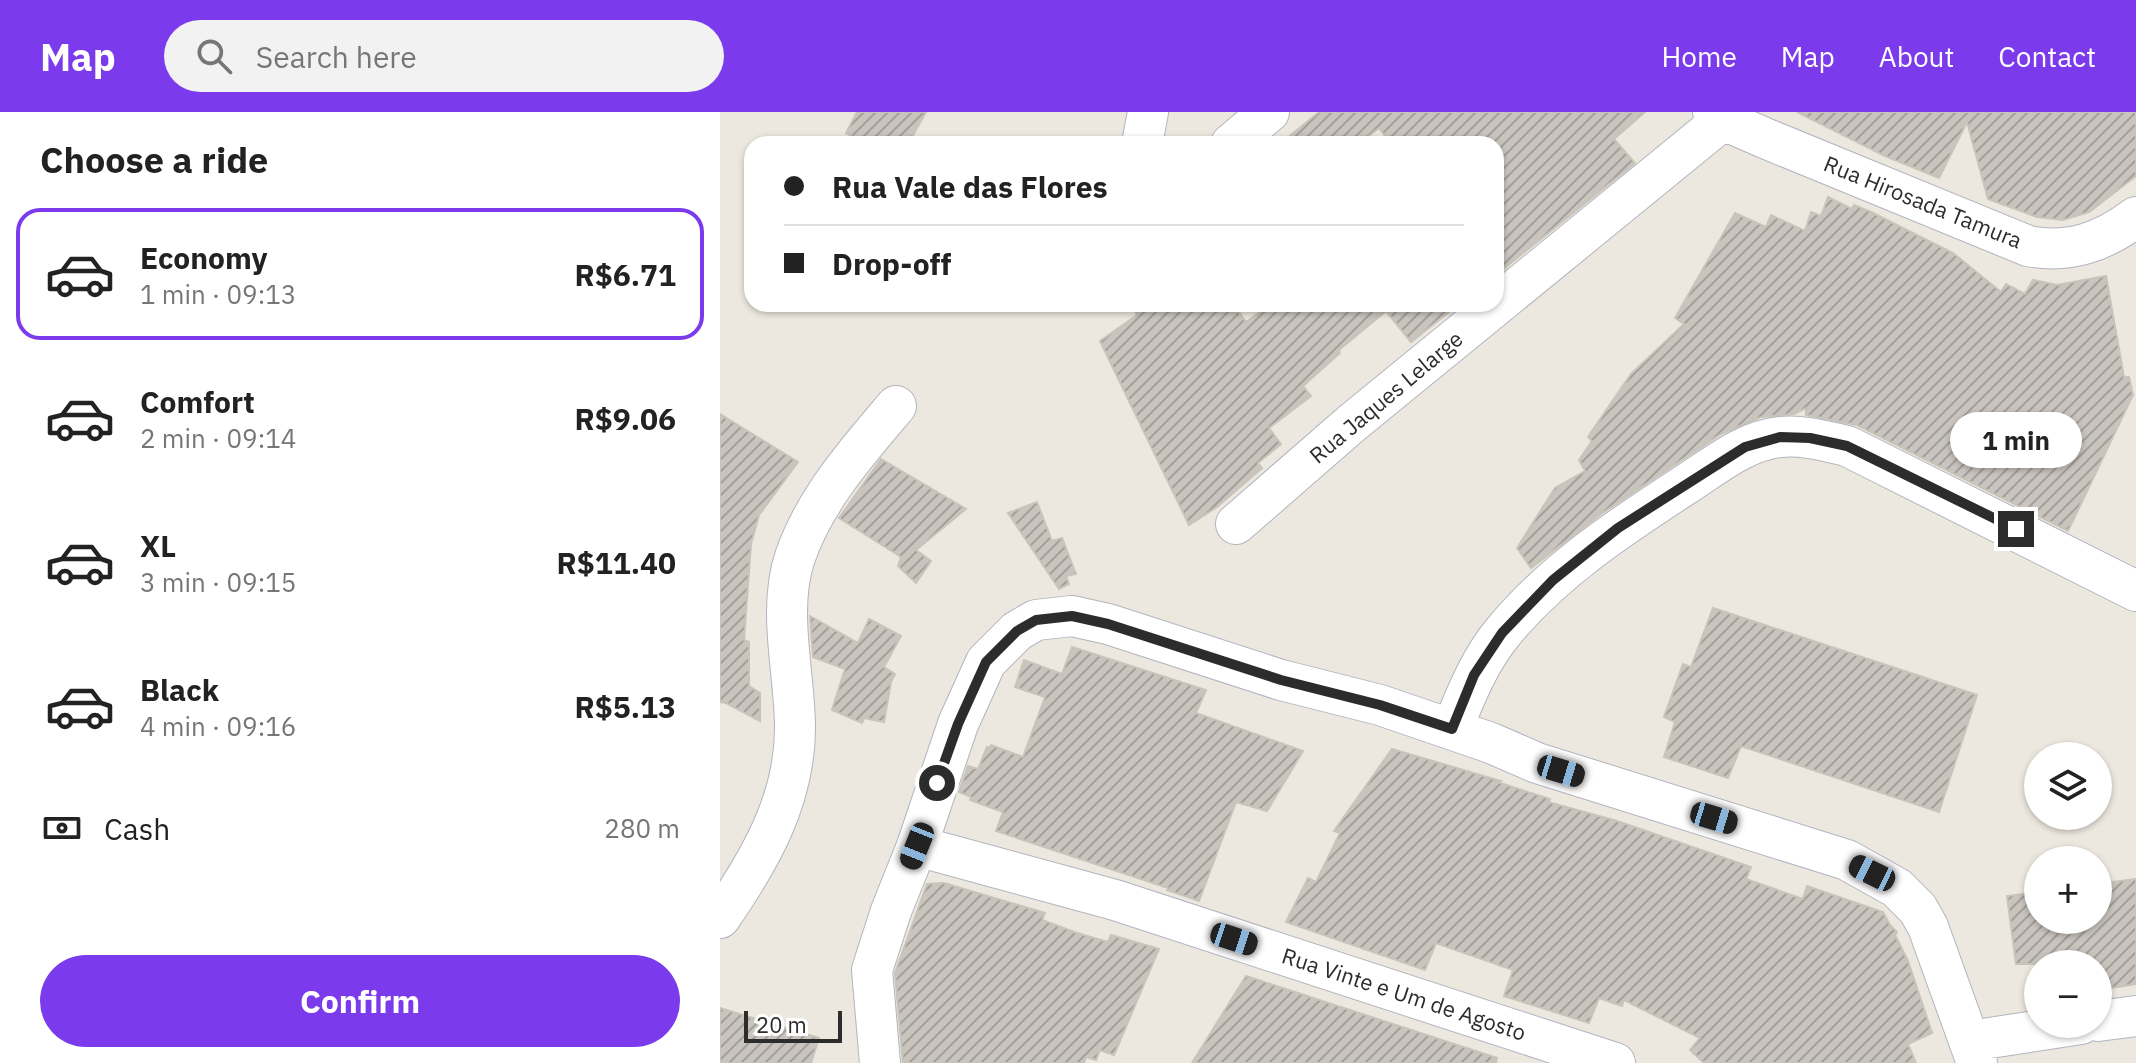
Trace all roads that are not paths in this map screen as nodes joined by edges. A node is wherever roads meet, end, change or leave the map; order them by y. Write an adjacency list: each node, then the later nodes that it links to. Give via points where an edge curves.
1 (1148, 112): 4 (street)
2 (1269, 112): 5 (street)
3 (1718, 116): 6 (street, Rua Hirosada Tamura, via 2028,246 2060,250 2085,245); 7 (street, Rua Jaques Lelarge)
4 (1144, 136)
5 (1240, 136)
6 (2136, 217)
7 (1504, 296)
8 (1484, 312): 10 (street, Rua Jaques Lelarge)
9 (896, 406): 14 (street, via 811,518 794,560 788,644 795,728 791,776 782,811)
10 (1236, 524)
11 (2136, 591): 12 (street, via 1847,446 1780,437 1726,458 1618,528 1553,580 1502,633 1474,675)
12 (1452, 729): 13 (street, via 1108,624 1072,616 1036,620 986,662 958,724); 18 (street, via 1537,763 1847,860 1897,888 1928,927)
13 (917, 846): 19 (street, via 872,970); 20 (street, Rua Vinte e Um de Agosto, via 1115,900)
14 (720, 918)
15 (2136, 1016): 16 (street)
16 (2112, 1019)
17 (2027, 1038): 18 (street)
18 (1973, 1052)
19 (880, 1063)
20 (1615, 1063)

